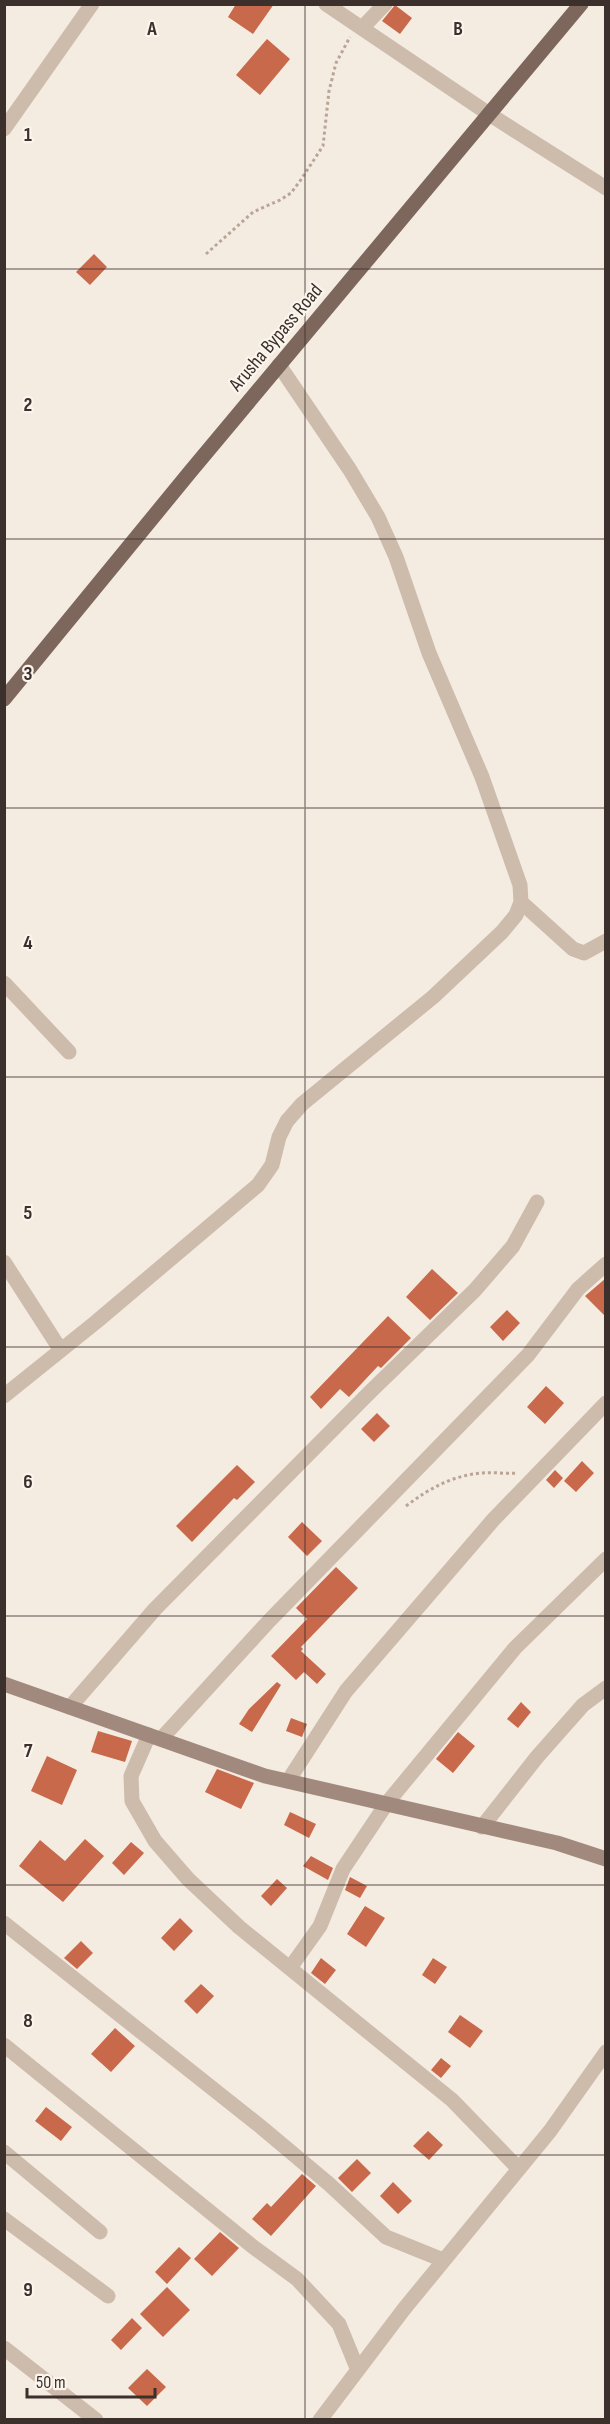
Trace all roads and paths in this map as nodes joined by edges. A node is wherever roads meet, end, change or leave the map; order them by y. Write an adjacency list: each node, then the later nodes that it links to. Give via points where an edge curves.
1 (92, 4): 7 (street)
2 (326, 4): 5 (street)
3 (385, 4): 5 (street)
4 (581, 4): 6 (main road, Arusha Bypass Road)
5 (360, 26): 6 (street); 9 (path, via 336,63 323,146 300,181 291,193 253,212)
6 (489, 114): 8 (street); 10 (main road, Arusha Bypass Road)
7 (4, 129)
8 (606, 188)
9 (206, 254)
10 (279, 365): 11 (main road, Arusha Bypass Road); 12 (street, via 351,470 378,517 429,653 482,777 520,885)
11 (4, 699)
12 (521, 902): 13 (street, via 573,949 585,953); 19 (street, via 502,932 441,990 302,1104 287,1121 272,1165 258,1185)
13 (606, 941)
14 (4, 983): 15 (street)
15 (69, 1052)
16 (537, 1202): 27 (street, via 513,1246 475,1290 155,1609)
17 (5, 1264): 19 (street)
18 (606, 1264): 28 (street, via 578,1289 528,1355)
19 (60, 1349): 20 (street)
20 (4, 1396)
21 (606, 1403): 22 (street)
22 (536, 1473): 23 (path, via 460,1476 429,1490); 29 (street, via 346,1691)
23 (398, 1511)
24 (606, 1559): 30 (street, via 515,1648)
25 (4, 1684): 27 (street)
26 (606, 1688): 31 (street, via 567,1722)
27 (70, 1707): 28 (street)
28 (155, 1737): 29 (street); 34 (street, via 131,1776 132,1801 155,1841 239,1927)
29 (288, 1781): 30 (street)
30 (387, 1803): 31 (street); 34 (street, via 343,1869 320,1926)
31 (482, 1827): 32 (street, via 557,1843)
32 (606, 1859)
33 (4, 1923): 41 (street, via 261,2127 386,2237)
34 (290, 1968): 38 (street, via 452,2100)
35 (4, 2045): 44 (street, via 297,2280 339,2324)
36 (606, 2052): 38 (street, via 550,2131)
37 (4, 2152): 40 (street)
38 (518, 2168): 41 (street)
39 (4, 2219): 42 (street)
40 (100, 2232)
41 (443, 2260): 44 (street)
42 (108, 2296)
43 (4, 2348): 45 (street)
44 (357, 2368): 46 (street)
45 (96, 2420)
46 (320, 2420)

